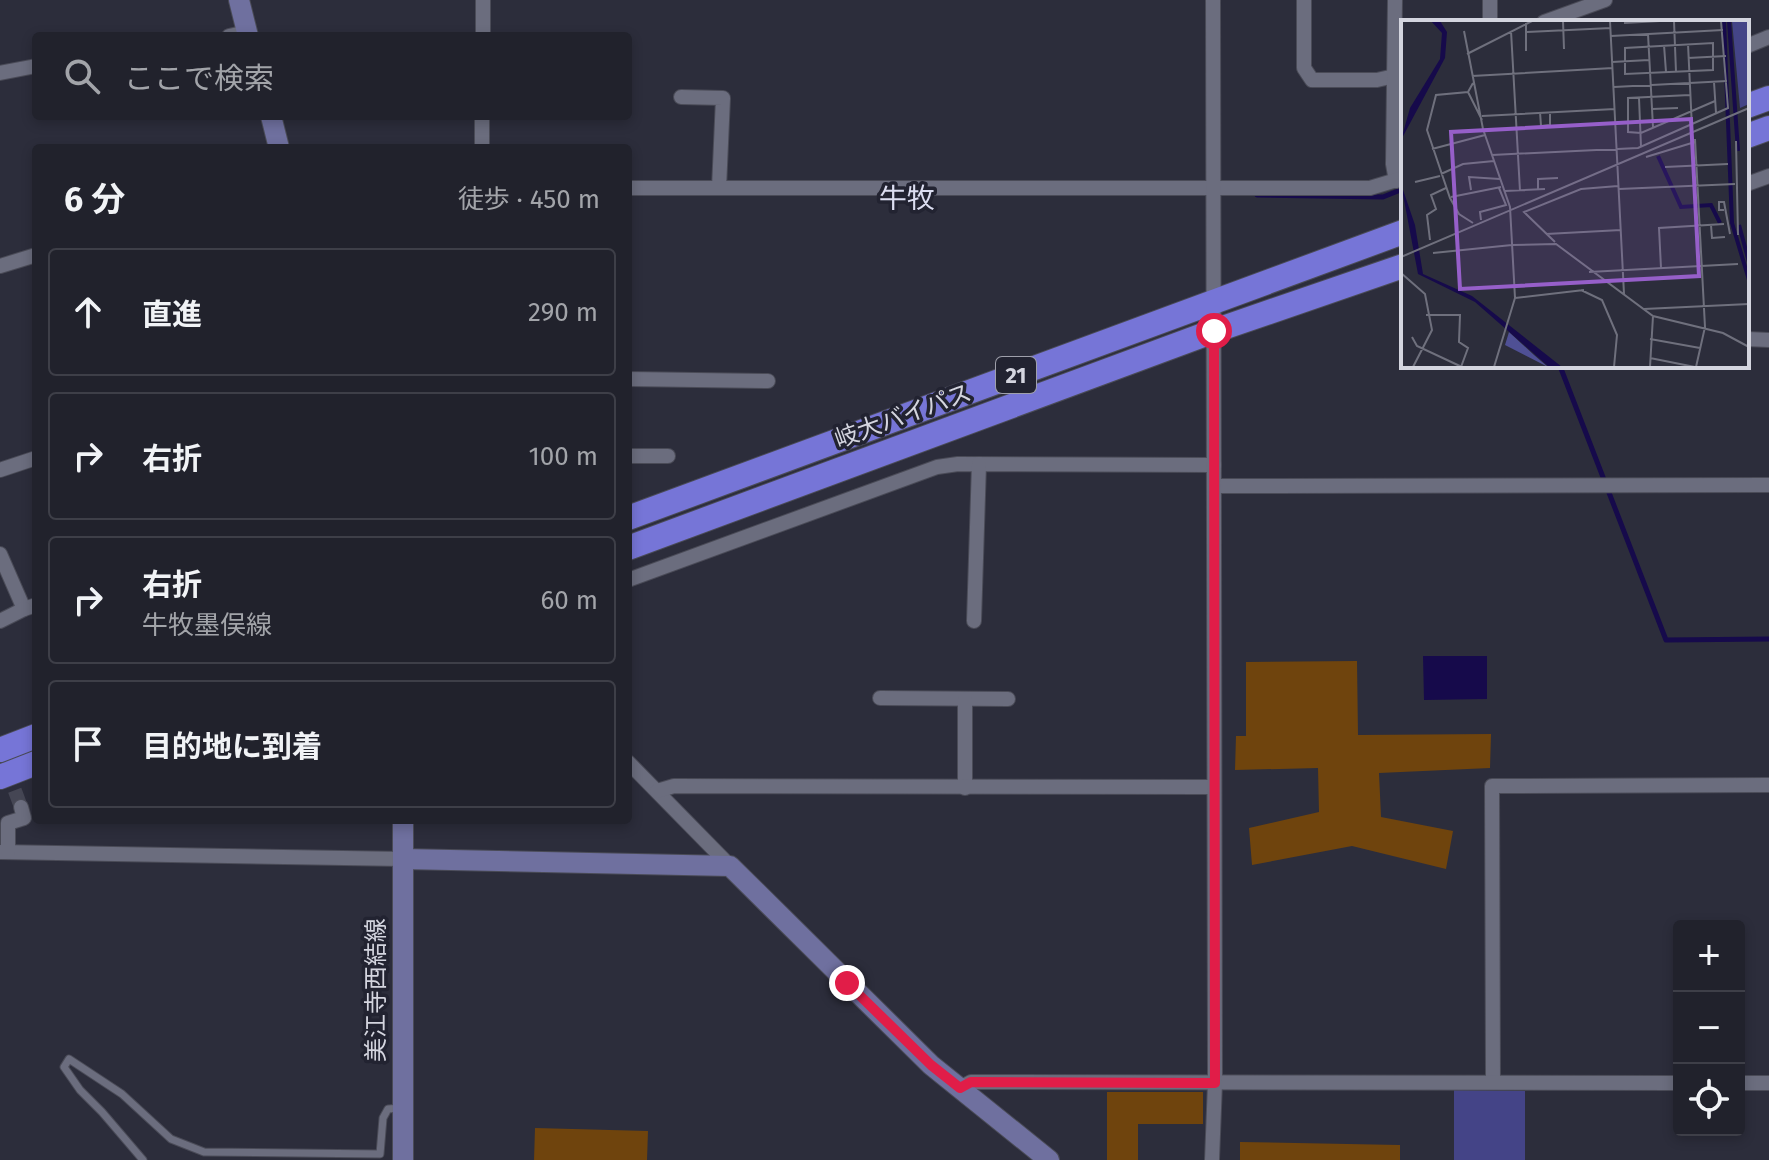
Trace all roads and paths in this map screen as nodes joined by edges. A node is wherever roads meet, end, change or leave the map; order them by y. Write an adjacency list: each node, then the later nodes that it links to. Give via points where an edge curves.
1 (239, 0): 8 (main road)
2 (483, 0): 9 (street)
3 (1213, 0): 27 (street)
4 (1304, 0): 14 (street, via 1304,68 1312,80)
5 (1395, 0): 14 (street)
6 (1605, 0): 7 (street)
7 (1550, 20)
8 (241, 32)
9 (483, 32)
10 (1769, 37): 11 (street)
11 (1749, 45)
12 (32, 67): 13 (street)
13 (0, 73)
14 (1399, 75): 25 (street, via 1393,164)
15 (681, 97): 29 (street, via 723,98)
16 (1769, 98): 17 (highway)
17 (1749, 105)
18 (272, 120): 22 (main road)
19 (482, 120): 23 (street)
20 (1769, 128): 21 (highway)
21 (1749, 135)
22 (278, 144)
23 (482, 144)
24 (1769, 176): 26 (street)
25 (1400, 180): 27 (street, via 1370,188)
26 (1749, 183)
27 (1213, 187): 29 (street); 34 (street)
28 (632, 188): 29 (street)
29 (719, 188)
30 (1401, 233): 34 (highway, 岐大バイパス / 21)
31 (32, 256): 32 (street)
32 (0, 266)
33 (1401, 267): 35 (highway, 岐大バイパス / 21)
34 (1213, 301): 35 (street); 48 (highway, 岐大バイパス / 21)
35 (1214, 331): 44 (street); 49 (highway, 岐大バイパス / 21)
36 (1749, 339): 37 (street)
37 (1769, 340)
38 (632, 379): 39 (street)
39 (768, 381)
40 (632, 456): 41 (street)
41 (668, 456)
42 (32, 459): 45 (street)
43 (979, 464): 44 (street); 51 (street, via 937,467); 53 (street)
44 (1214, 465): 47 (street)
45 (0, 470)
46 (1769, 485): 47 (street)
47 (1214, 486): 64 (street)
48 (632, 517)
49 (632, 547)
50 (0, 554): 52 (street)
51 (632, 579)
52 (30, 607): 54 (street)
53 (970, 615)
54 (0, 621)
55 (880, 698): 56 (street)
56 (965, 699): 57 (street); 65 (street)
57 (1008, 699)
58 (32, 738): 59 (highway)
59 (0, 750)
60 (32, 765): 62 (highway)
61 (632, 766): 66 (street)
62 (0, 777)
63 (1769, 785): 72 (street, via 1492,786)
64 (1213, 787): 65 (street); 73 (street)
65 (965, 788): 66 (street, via 674,786)
66 (657, 791): 71 (street)
67 (21, 807): 69 (street, via 24,818 8,823)
68 (403, 824): 70 (main road, 美江寺西結線)
69 (4, 852): 70 (street)
70 (403, 859): 71 (main road); 78 (main road, 美江寺西結線)
71 (730, 866): 77 (main road)
72 (1493, 1082): 73 (street); 74 (street)
73 (1215, 1083): 77 (street, via 971,1082); 82 (street)
74 (1673, 1083)
75 (1745, 1083): 76 (street)
76 (1769, 1083)
77 (960, 1088): 81 (main road)
78 (402, 1108): 79 (lane, via 388,1109 383,1118 380,1154 204,1152 171,1139 122,1094 69,1059 64,1067 80,1090); 80 (main road, 美江寺西結線)
79 (143, 1160)
80 (403, 1160)
81 (1049, 1160)
82 (1212, 1160)

